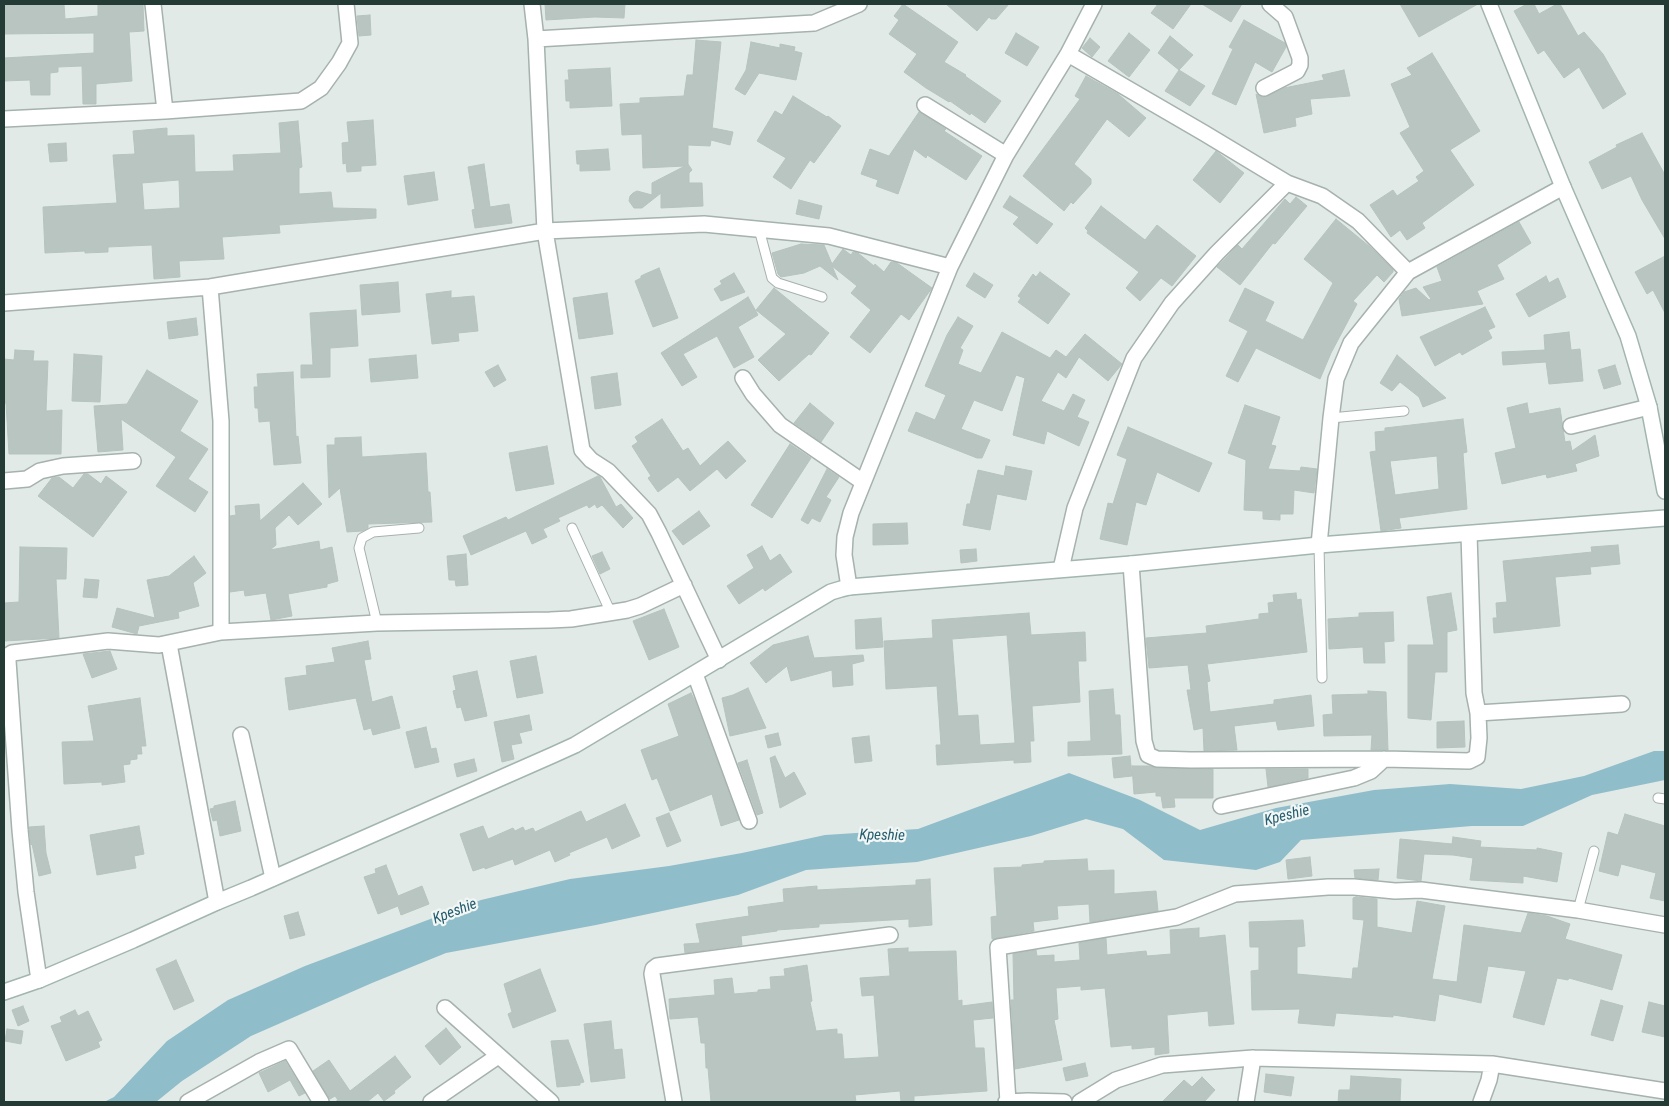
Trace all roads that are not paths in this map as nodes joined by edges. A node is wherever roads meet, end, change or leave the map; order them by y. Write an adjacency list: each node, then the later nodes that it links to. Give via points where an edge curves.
1 (153, 4): 12 (street)
2 (346, 4): 12 (street, via 350,43 321,88 301,101)
3 (532, 4): 8 (street)
4 (859, 4): 8 (street, via 814,23)
5 (1094, 4): 9 (street)
6 (1270, 4): 10 (street, via 1285,17 1300,65 1297,71)
7 (1489, 4): 16 (street)
8 (536, 39): 18 (street)
9 (1068, 54): 14 (street); 15 (street)
10 (1264, 88)
11 (925, 105): 14 (street)
12 (165, 111): 13 (street)
13 (4, 119)
14 (1006, 155): 19 (street)
15 (1287, 183): 20 (street, via 1322,196 1358,221); 39 (street, via 1172,303 1134,358 1075,508)
16 (1564, 187): 20 (street); 25 (street, via 1628,336)
17 (759, 229): 18 (street, via 704,224); 19 (street, via 829,236); 22 (lane, via 772,278 778,283)
18 (545, 231): 21 (street); 40 (street, via 582,450 608,471 649,514)
19 (950, 267): 31 (street)
20 (1408, 272): 27 (street, via 1351,343 1336,379)
21 (210, 287): 23 (street); 44 (street, via 221,421)
22 (822, 297)
23 (4, 303)
24 (743, 378): 31 (street, via 780,425)
25 (1648, 407): 28 (street); 32 (street)
26 (1404, 411): 27 (lane)
27 (1331, 418): 37 (street)
28 (1571, 426)
29 (133, 461): 30 (street, via 63,466 40,471 27,479)
30 (4, 481)
31 (863, 482): 41 (street, via 845,537)
32 (1665, 492)
33 (1665, 518): 36 (street)
34 (420, 528): 43 (lane, via 373,532 362,538 359,548)
35 (572, 528): 42 (lane)
36 (1469, 534): 37 (street); 50 (street, via 1474,693)
37 (1319, 545): 38 (street); 48 (lane)
38 (1131, 564): 39 (street); 52 (street, via 1144,741 1148,755 1157,759 1191,760)
39 (1061, 569): 41 (street)
40 (684, 585): 42 (street, via 648,604); 46 (street)
41 (849, 587): 46 (street, via 831,592)
42 (611, 612): 43 (street, via 550,620)
43 (377, 623): 44 (street)
44 (220, 632): 45 (street)
45 (169, 644): 57 (street); 61 (street, via 108,642 12,653 8,658 20,830)
46 (719, 660): 47 (street)
47 (695, 674): 54 (street); 56 (street, via 575,745)
48 (1322, 678)
49 (1622, 704): 50 (street)
50 (1478, 713): 52 (street, via 1477,757 1469,762)
51 (241, 735): 56 (street)
52 (1384, 759): 53 (street, via 1371,771 1354,778)
53 (1221, 806)
54 (749, 821)
55 (1594, 851): 58 (lane)
56 (273, 878): 57 (street)
57 (217, 902): 61 (street)
58 (1578, 910): 59 (street); 73 (street, via 1421,890 1395,892 1328,887 1235,894 1177,917 998,947)
59 (1665, 925)
60 (890, 934): 72 (street, via 654,969 652,974)
61 (38, 980): 62 (street)
62 (4, 992)
63 (445, 1008): 64 (street)
64 (498, 1056): 70 (street); 71 (street)
65 (1253, 1058): 66 (street); 75 (street, via 1162,1065 1116,1080); 76 (street)
66 (1492, 1064): 67 (street); 77 (street)
67 (1665, 1091)
68 (188, 1102): 69 (street, via 289,1049)
69 (321, 1102)
70 (431, 1102)
71 (551, 1102)
72 (674, 1102)
73 (1007, 1102): 74 (street)
74 (1064, 1102)
75 (1080, 1102)
76 (1246, 1102)
77 (1481, 1102)

